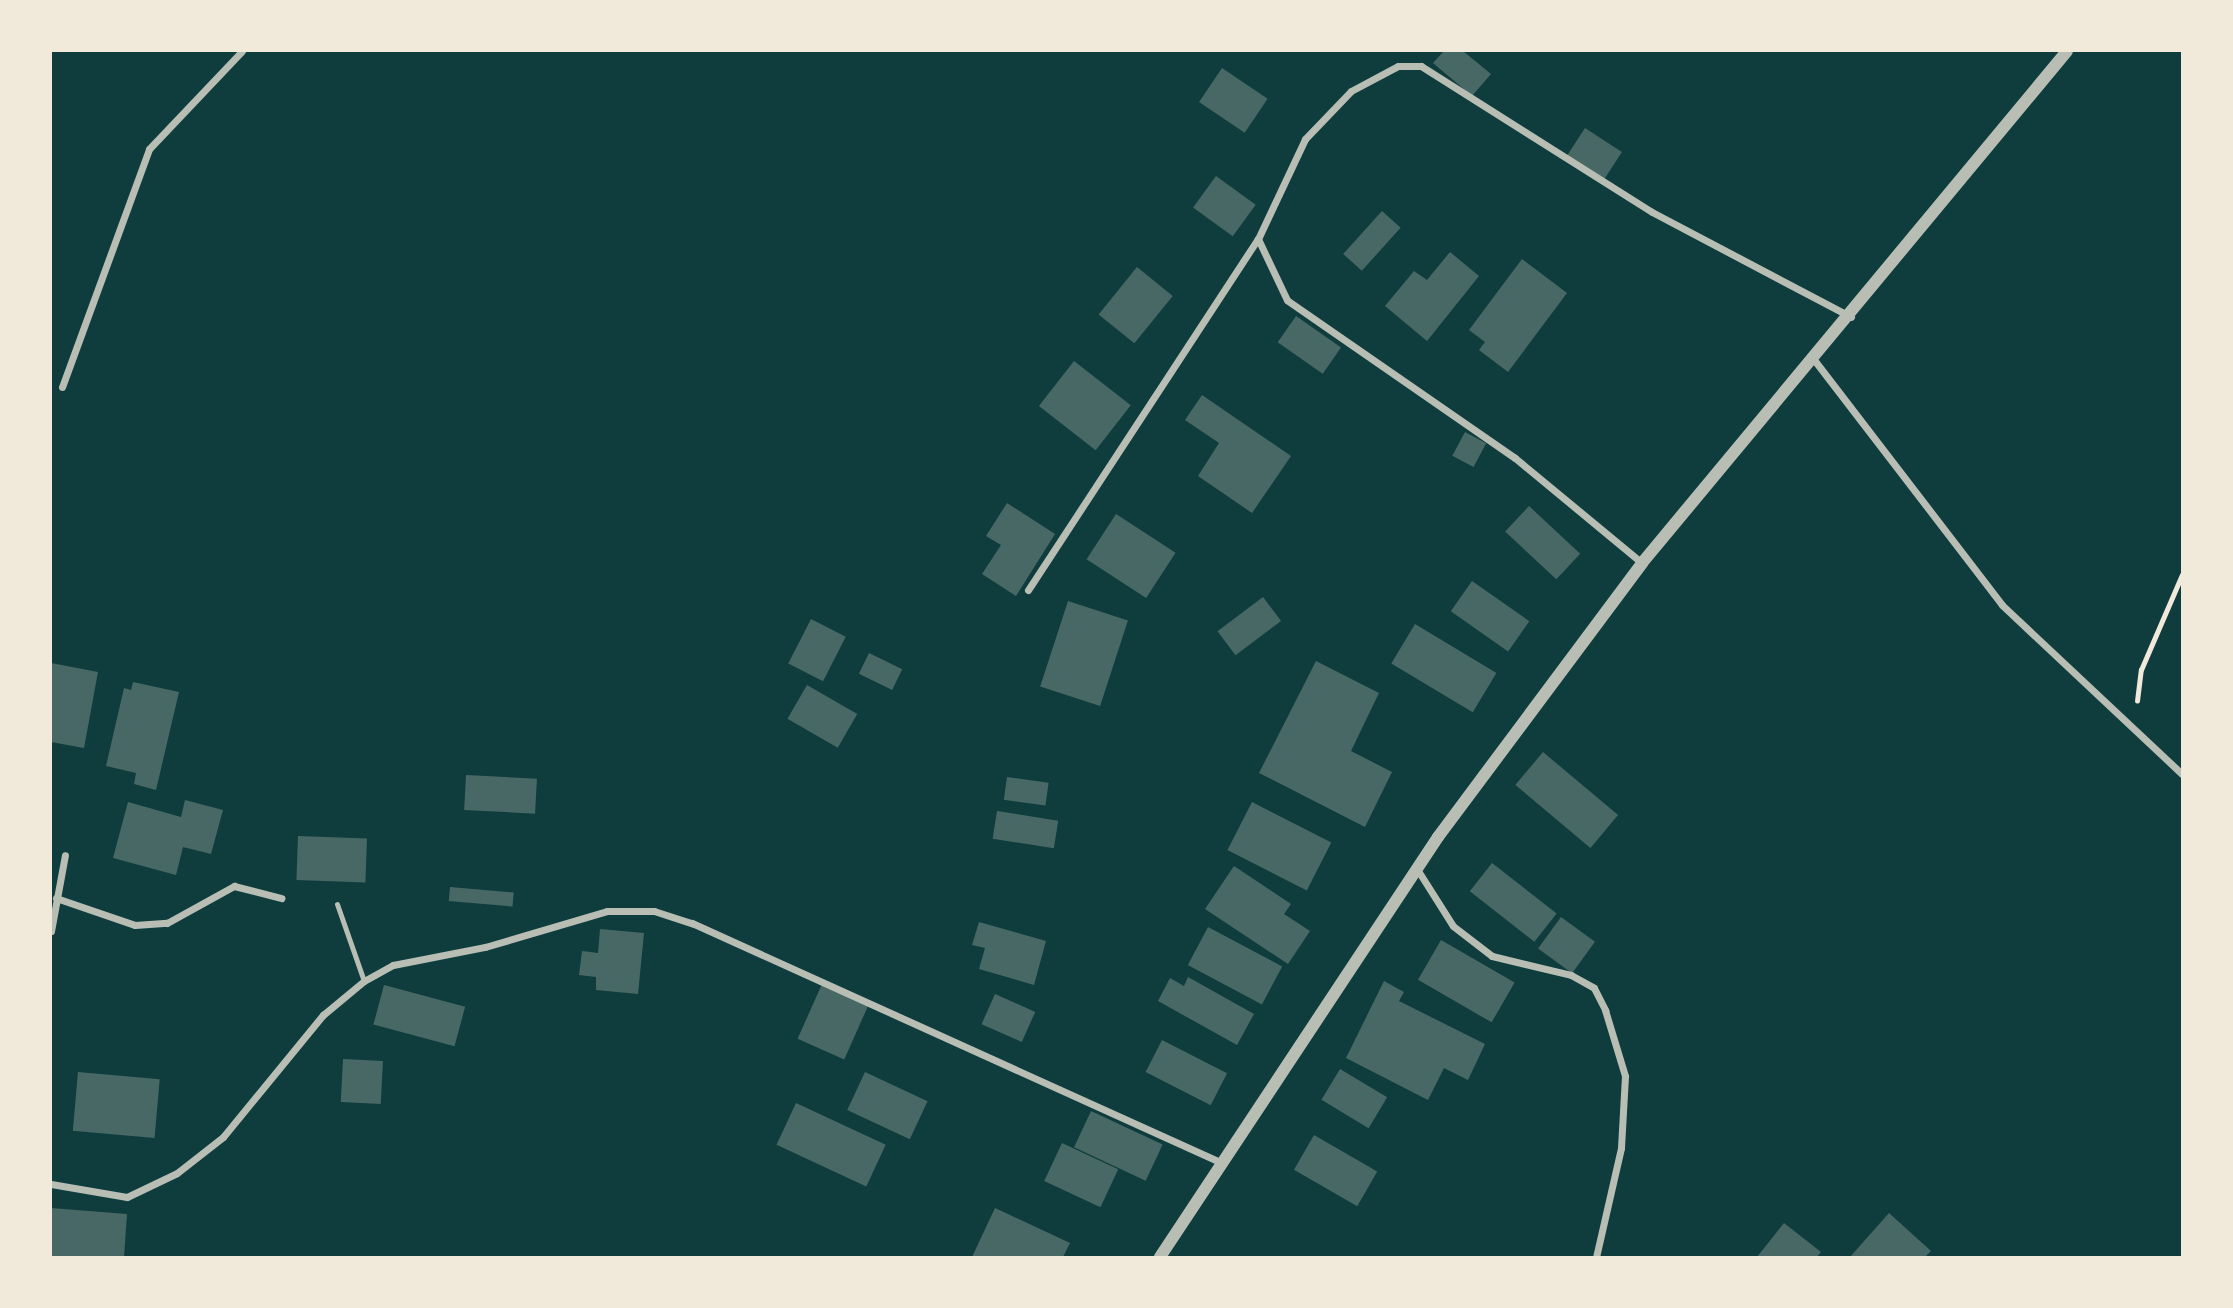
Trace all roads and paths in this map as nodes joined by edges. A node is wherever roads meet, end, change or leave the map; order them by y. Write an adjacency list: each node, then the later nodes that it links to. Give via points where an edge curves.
1 (242, 51): 6 (street, via 149,149)
2 (2067, 51): 4 (street)
3 (1258, 239): 4 (street, via 1306,139 1351,91 1398,66 1421,66 1652,212); 7 (street, via 1287,300 1516,458); 9 (street)
4 (1851, 317): 5 (street)
5 (1815, 361): 7 (street); 10 (street, via 2002,605)
6 (62, 387)
7 (1642, 563): 13 (street)
8 (2182, 575): 10 (path, via 2141,670)
9 (1028, 590)
10 (2135, 729): 11 (street)
11 (2182, 774)
12 (65, 855): 14 (street)
13 (1417, 869): 19 (street); 22 (street, via 1453,926 1492,956 1571,975 1594,988 1605,1010 1625,1076 1621,1148)
14 (56, 898): 15 (street, via 135,925 167,923 234,886); 17 (street)
15 (281, 898)
16 (337, 904): 18 (lane)
17 (51, 931)
18 (364, 981): 19 (street, via 393,965 485,947 607,911 654,911 809,973); 20 (street, via 323,1015 223,1138 177,1173 127,1197)
19 (1222, 1163): 21 (street)
20 (51, 1184)
21 (1160, 1257)
22 (1596, 1257)

